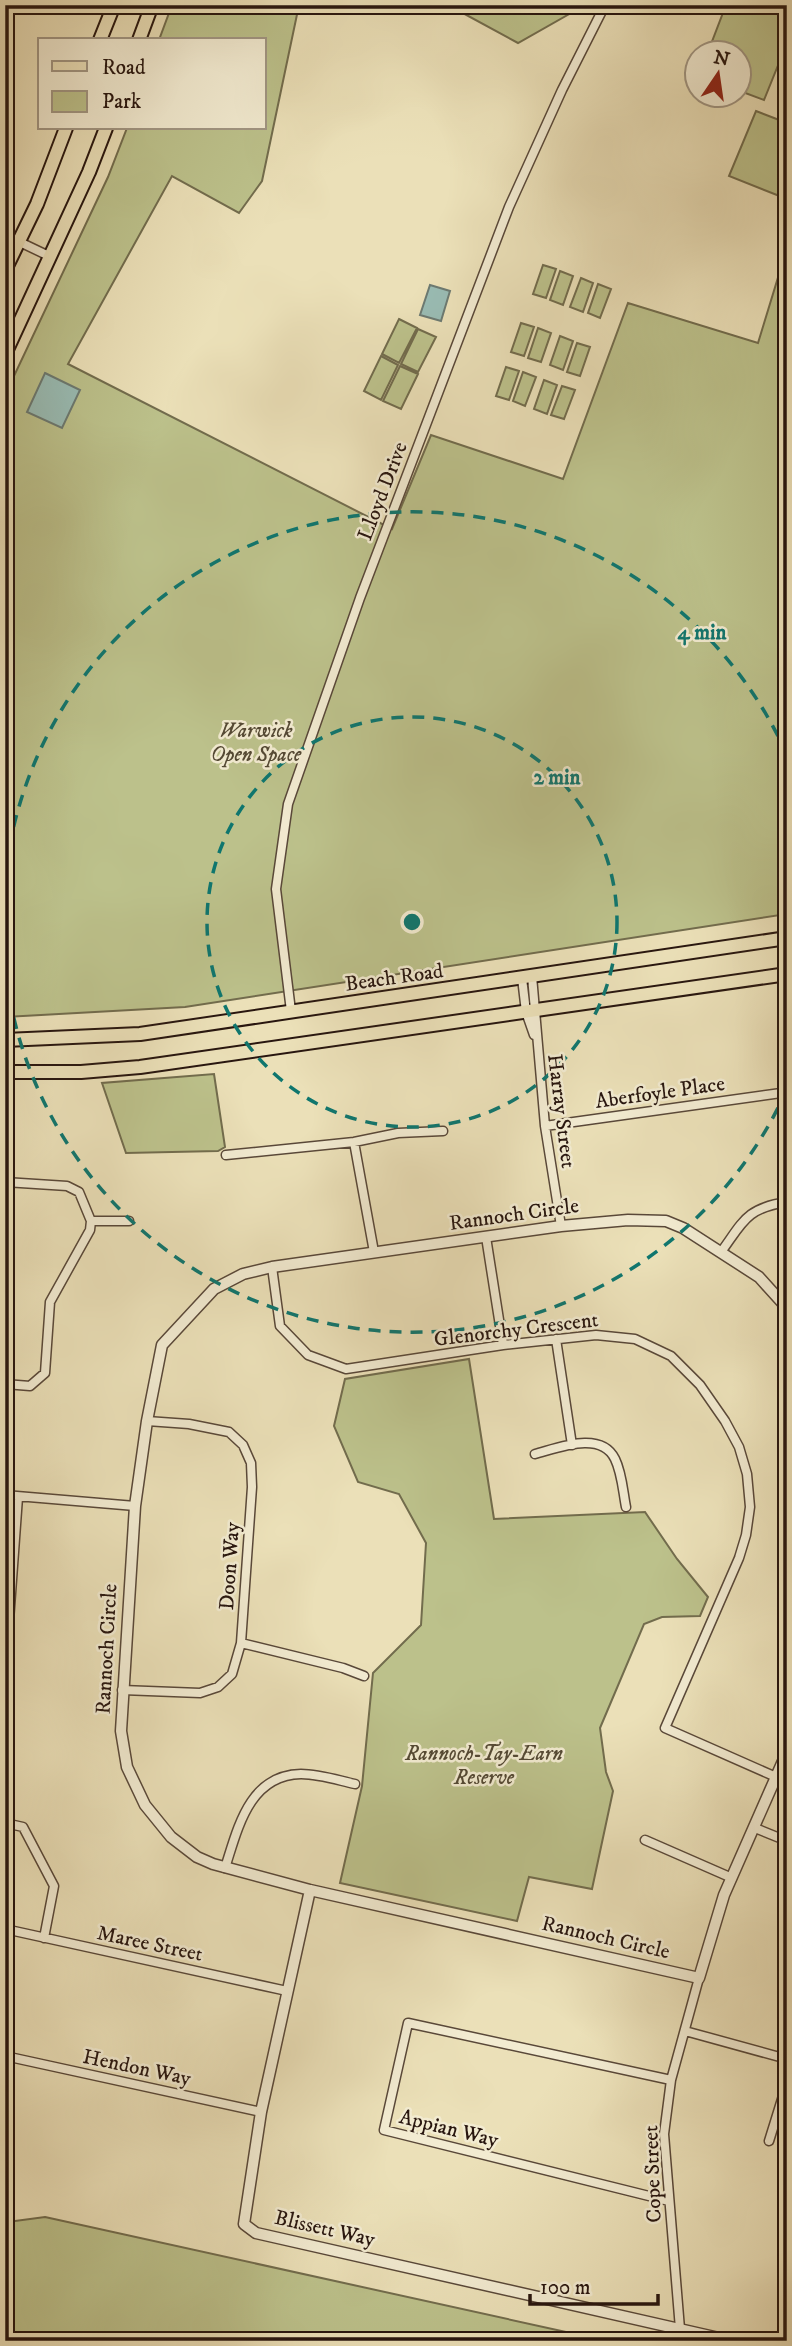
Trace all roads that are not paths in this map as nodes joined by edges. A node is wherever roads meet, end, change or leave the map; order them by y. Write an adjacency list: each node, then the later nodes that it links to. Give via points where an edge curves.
1 (114, 5): 4 (main road)
2 (152, 5): 5 (main road)
3 (605, 5): 16 (street, Lloyd Drive, via 509,207 360,598 288,804 276,889)
4 (101, 38)
5 (140, 38)
6 (65, 130): 9 (main road)
7 (105, 130): 10 (main road)
8 (5, 235): 9 (street)
9 (19, 241): 10 (street); 11 (main road)
10 (49, 256): 12 (main road)
11 (5, 270)
12 (5, 354)
13 (787, 938): 15 (main road, Beach Road)
14 (787, 974): 17 (main road)
15 (527, 977): 16 (main road, Beach Road); 17 (street, Harray Street)
16 (291, 1011): 18 (main road, Beach Road, via 140,1034)
17 (531, 1011): 19 (main road, via 139,1068); 21 (street, Harray Street)
18 (5, 1040)
19 (5, 1072)
20 (781, 1093): 21 (street, Aberfoyle Place)
21 (545, 1126): 29 (street, Harray Street)
22 (443, 1131): 23 (street, via 398,1133)
23 (354, 1142): 24 (street); 31 (street)
24 (226, 1155)
25 (5, 1182): 28 (street, via 67,1186 79,1192)
26 (787, 1202): 32 (street, via 748,1215)
27 (129, 1220): 28 (street)
28 (91, 1221): 37 (street, via 50,1302 45,1373 30,1386)
29 (561, 1226): 30 (street, Rannoch Circle); 32 (street, Rannoch Circle, via 666,1221)
30 (486, 1237): 31 (street, Rannoch Circle); 36 (street)
31 (374, 1252): 33 (street, Rannoch Circle)
32 (721, 1252): 34 (street, Rannoch Circle, via 759,1277)
33 (272, 1267): 36 (street, Glenorchy Crescent, via 280,1326 308,1356 346,1369); 38 (street, Rannoch Circle, via 243,1274 214,1289 162,1345)
34 (787, 1308)
35 (556, 1339): 36 (street, Glenorchy Crescent); 39 (street); 51 (street, Glenorchy Crescent, via 623,1336 671,1356 700,1385 739,1447 749,1496 746,1535 665,1728)
36 (503, 1345)
37 (5, 1384)
38 (148, 1421): 43 (street, Rannoch Circle); 46 (street, Doon Way, via 222,1430 240,1440 248,1455 252,1487)
39 (572, 1445): 40 (street); 44 (street, via 595,1443 614,1456)
40 (535, 1454)
41 (5, 1496): 42 (street)
42 (18, 1497): 43 (street); 45 (street)
43 (135, 1506): 49 (street, Rannoch Circle)
44 (626, 1507)
45 (7, 1601): 47 (street)
46 (241, 1643): 48 (street); 49 (street, Doon Way, via 232,1674 209,1692)
47 (5, 1676)
48 (364, 1676)
49 (122, 1690): 57 (street, Rannoch Circle, via 122,1748 140,1796 171,1837 197,1857)
50 (787, 1752): 51 (street)
51 (776, 1777): 54 (street)
52 (355, 1784): 57 (street, via 299,1774 270,1782 244,1812)
53 (5, 1823): 61 (street, via 23,1827 54,1886)
54 (755, 1828): 56 (street); 58 (street)
55 (645, 1840): 58 (street)
56 (787, 1842)
57 (225, 1868): 59 (street, Rannoch Circle)
58 (732, 1878): 62 (street)
59 (310, 1890): 62 (street, Rannoch Circle); 63 (street, Blissett Way)
60 (5, 1930): 61 (street, Maree Street)
61 (44, 1938): 63 (street, Maree Street)
62 (699, 1978): 64 (street, Cope Street)
63 (287, 1992): 69 (street, Blissett Way)
64 (685, 2031): 66 (street); 67 (street, Cope Street)
65 (5, 2056): 69 (street, Hendon Way)
66 (787, 2059)
67 (671, 2080): 71 (street, Cope Street, via 664,2134); 71 (street, Appian Way, via 408,2023 384,2130)
68 (787, 2083): 70 (street)
69 (261, 2112): 72 (street, Blissett Way, via 243,2220 256,2233)
70 (769, 2141)
71 (669, 2201): 72 (street, Cope Street)
72 (680, 2329): 73 (street, Blissett Way)
73 (732, 2341)

